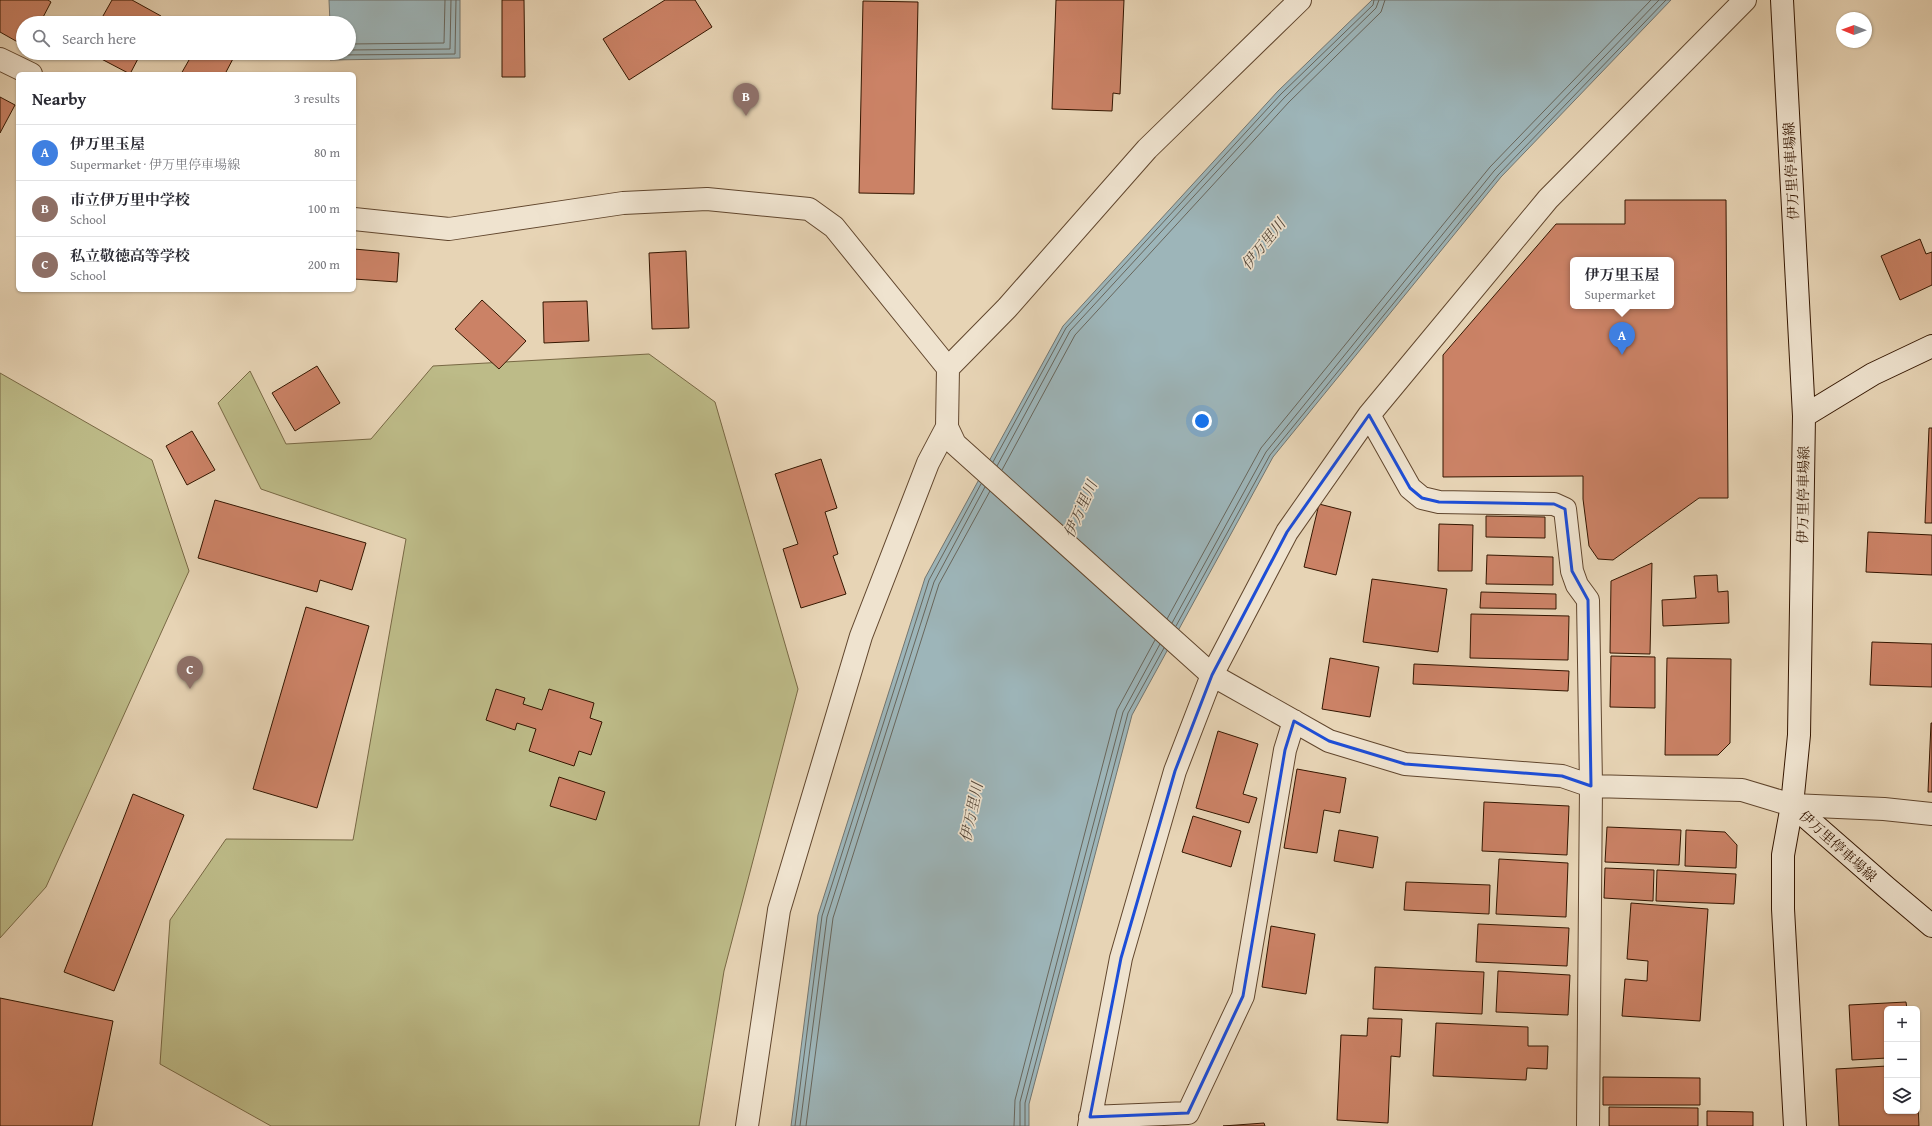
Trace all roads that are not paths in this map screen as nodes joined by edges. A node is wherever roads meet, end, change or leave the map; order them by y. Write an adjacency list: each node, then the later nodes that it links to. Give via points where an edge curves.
1 (1300, 0): 8 (street, via 1147,149 1007,308)
2 (1745, 0): 9 (street, via 1548,199)
3 (1782, 0): 10 (street, 伊万里停車場線)
4 (0, 59): 5 (street)
5 (27, 72)
6 (356, 219): 8 (street, via 449,229 623,204 707,198 810,209 834,227)
7 (1932, 346): 10 (street, via 1873,374)
8 (948, 368): 11 (street)
9 (1369, 414): 12 (street, via 1287,532); 14 (street, via 1410,488 1422,498 1439,502 1554,504 1565,509 1572,571 1577,585 1588,600)
10 (1804, 416): 15 (street, 伊万里停車場線, via 1799,735)
11 (951, 436): 12 (street); 19 (street, via 928,463 861,636 779,910)
12 (1212, 675): 13 (street); 18 (street, via 1175,771 1121,958)
13 (1294, 721): 14 (street, via 1329,741 1405,764 1562,776); 18 (street, via 1284,750 1243,996 1188,1113)
14 (1591, 786): 15 (street, via 1742,790); 20 (street)
15 (1792, 805): 16 (street); 17 (street, 伊万里停車場線); 21 (street, via 1783,855 1783,909)
16 (1932, 814)
17 (1932, 926)
18 (1090, 1121)
19 (747, 1126)
20 (1588, 1126)
21 (1796, 1126)

